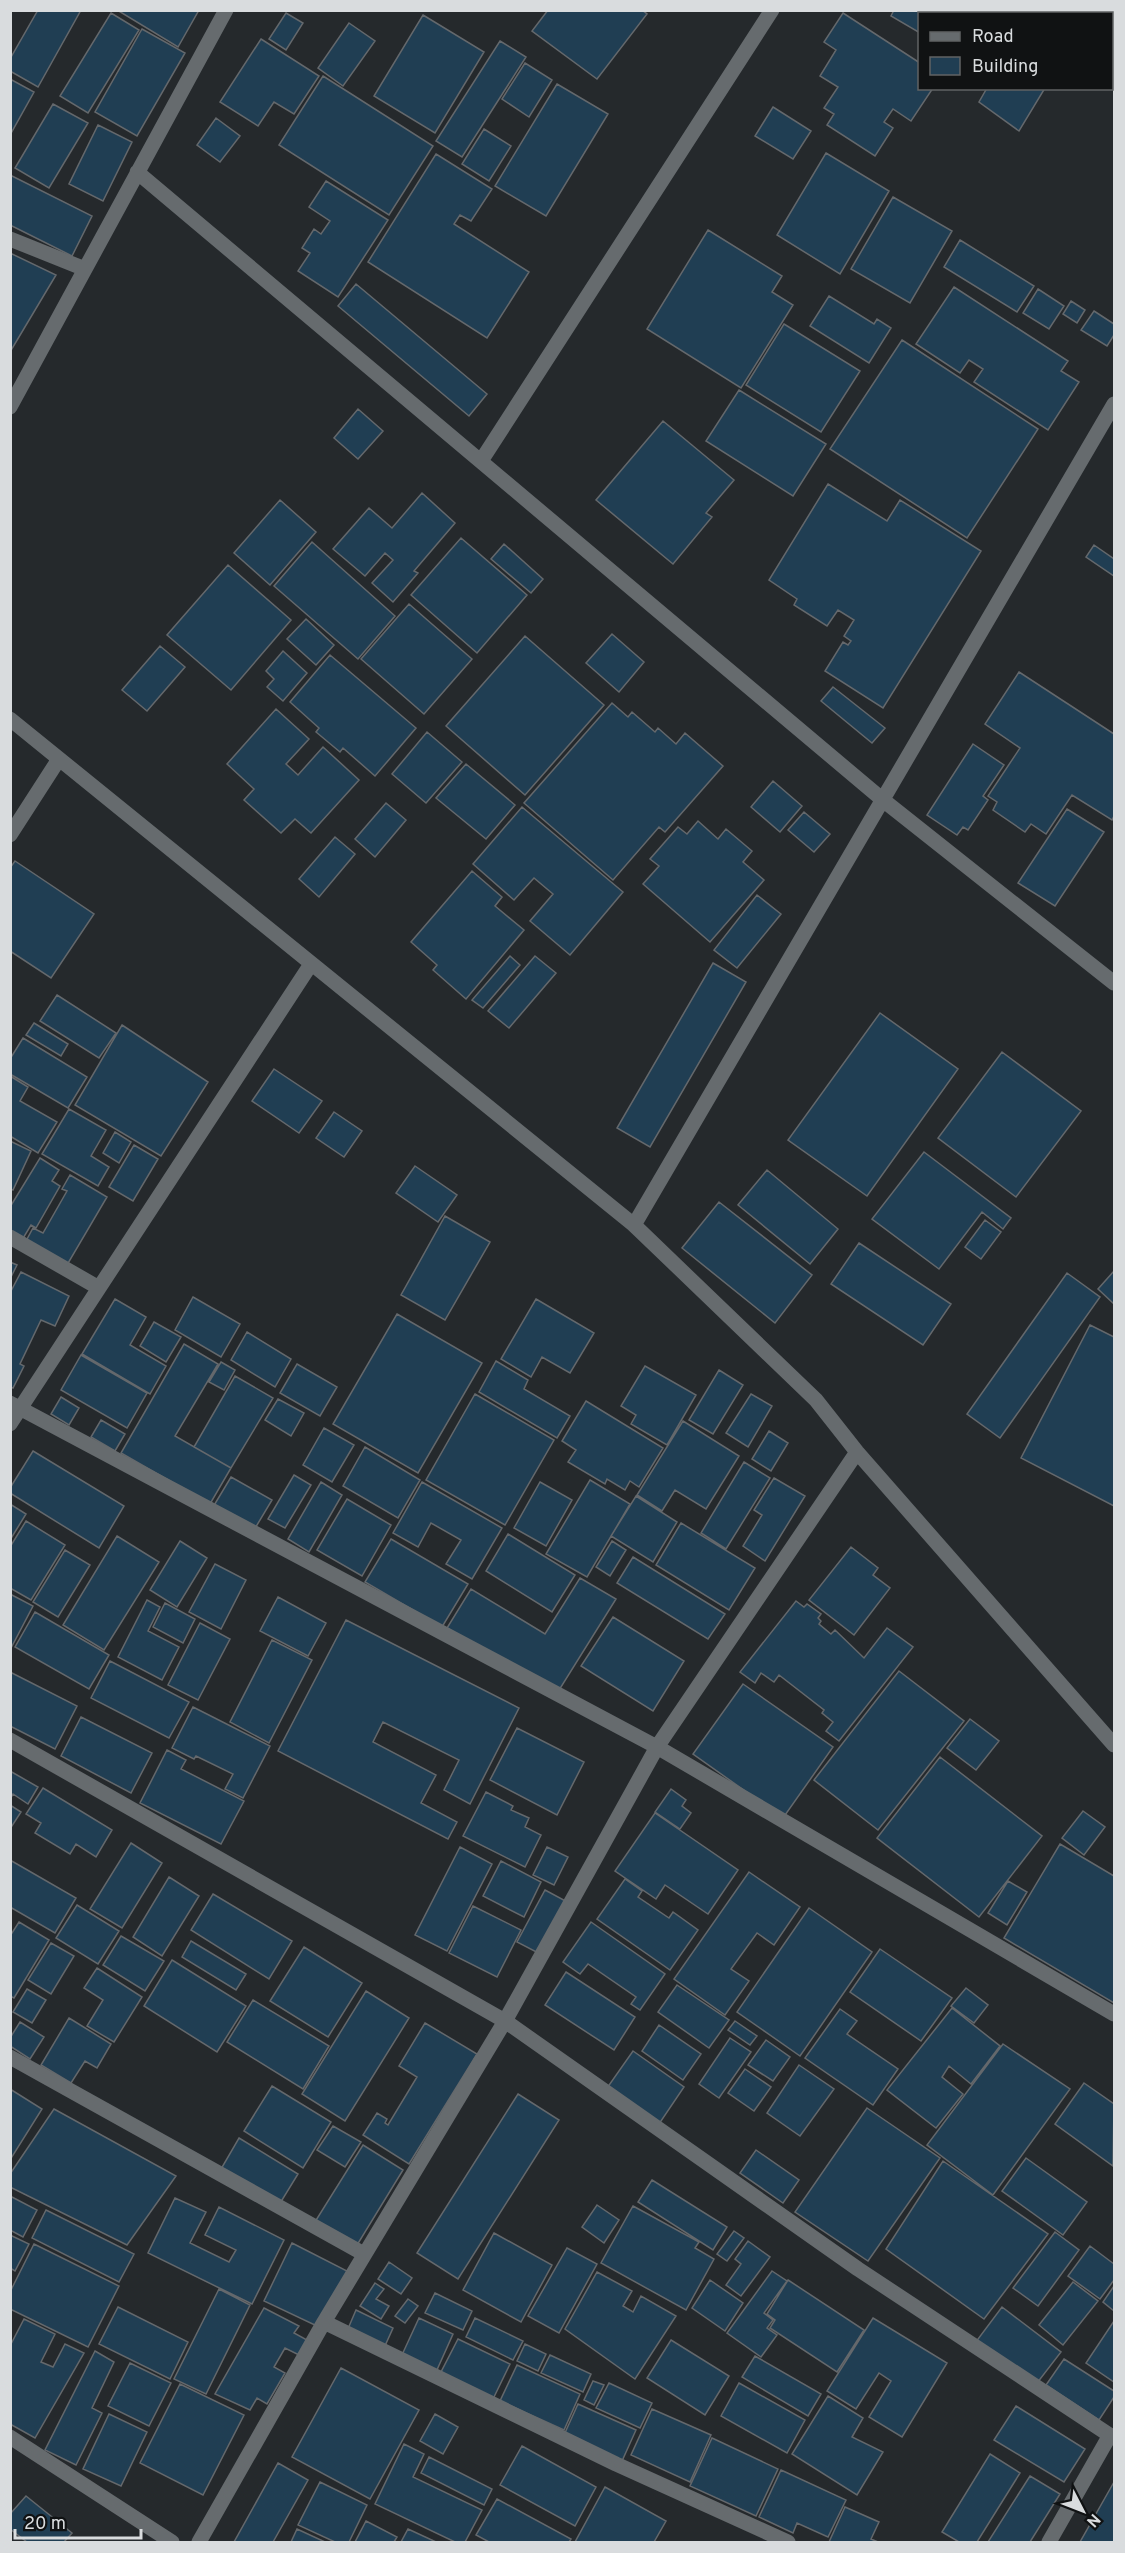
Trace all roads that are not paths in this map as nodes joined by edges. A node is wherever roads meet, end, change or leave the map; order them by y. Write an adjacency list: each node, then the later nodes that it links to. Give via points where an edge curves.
1 (226, 10): 3 (street)
2 (772, 10): 8 (street)
3 (137, 172): 5 (street); 8 (street)
4 (10, 238): 5 (street)
5 (85, 269): 7 (street)
6 (1114, 404): 11 (street)
7 (10, 406)
8 (482, 461): 11 (street)
9 (10, 719): 10 (street)
10 (59, 759): 12 (street); 13 (street)
11 (883, 800): 14 (street); 15 (street)
12 (10, 835)
13 (311, 964): 15 (street); 17 (street)
14 (1114, 983)
15 (634, 1225): 20 (street, via 816,1400)
16 (10, 1237): 17 (street)
17 (99, 1288): 18 (street)
18 (15, 1405): 19 (street); 23 (street)
19 (10, 1424)
20 (857, 1452): 22 (street); 23 (street)
21 (10, 1740): 25 (street)
22 (1114, 1744)
23 (657, 1747): 24 (street); 25 (street)
24 (1114, 2014)
25 (505, 2021): 27 (street); 30 (street, via 858,2269)
26 (10, 2057): 27 (street)
27 (364, 2254): 28 (street)
28 (324, 2322): 31 (street); 33 (street, via 616,2464)
29 (10, 2437): 32 (street)
30 (1112, 2437): 34 (street)
31 (207, 2540)
32 (172, 2542)
33 (788, 2542)
34 (1049, 2542)

